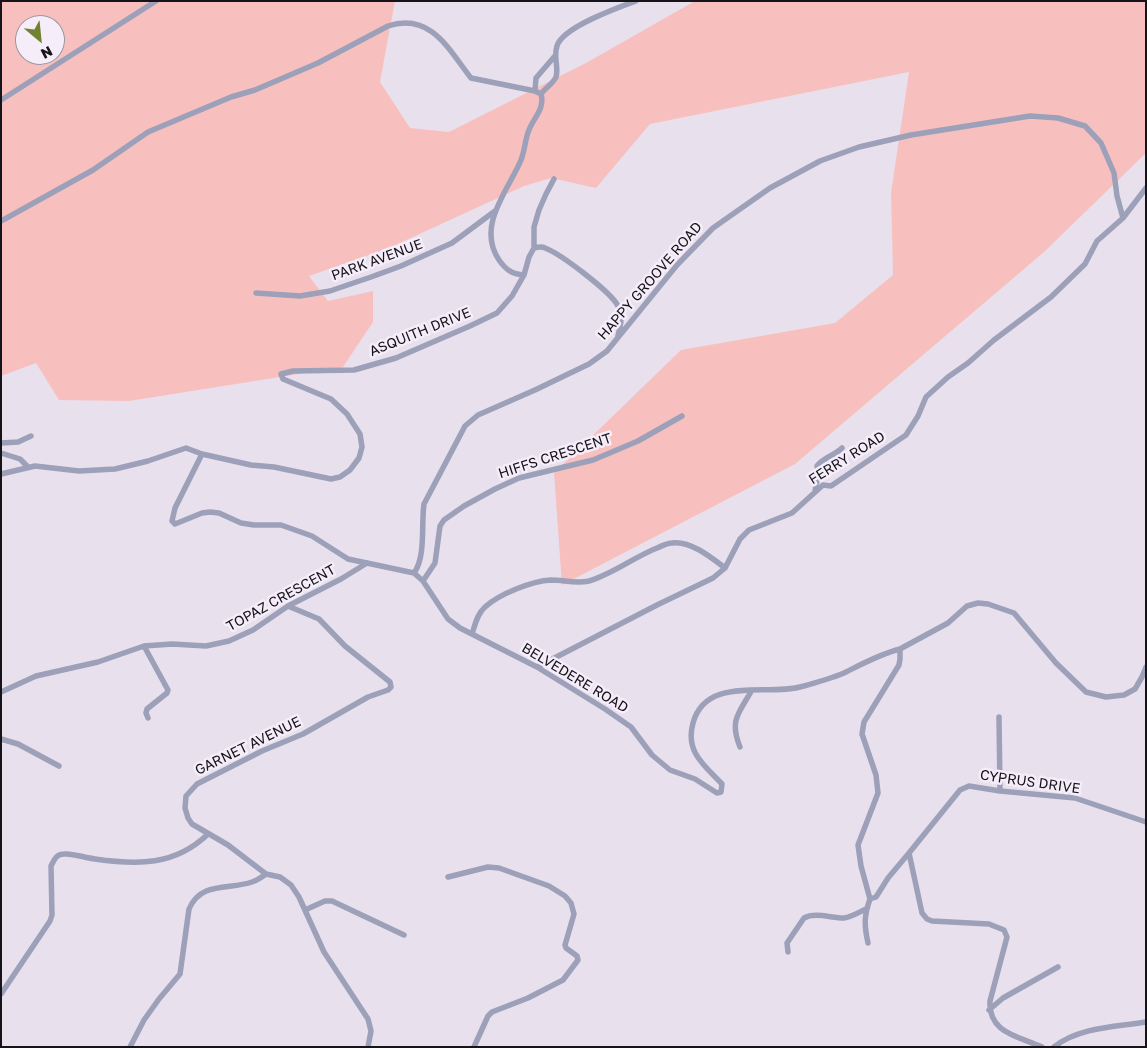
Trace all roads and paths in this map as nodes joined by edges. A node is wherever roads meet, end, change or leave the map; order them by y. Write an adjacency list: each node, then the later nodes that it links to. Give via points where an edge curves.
1 (156, 1): 6 (street)
2 (636, 1): 3 (street, via 579,26 560,40)
3 (554, 56): 4 (street, via 536,78); 5 (street, via 556,78)
4 (534, 90): 5 (street); 11 (street, via 471,78 436,34 408,22 397,23 318,63 148,132 94,170)
5 (541, 94): 9 (street, via 542,103 530,128 521,160)
6 (1, 100)
7 (554, 180): 12 (street, ASQUITH DRIVE, via 536,222)
8 (1146, 188): 10 (street, FERRY ROAD)
9 (495, 211): 13 (street, via 491,233 495,254 504,267 514,274); 14 (street, PARK AVENUE, via 452,243 371,277 300,296)
10 (1123, 218): 15 (street, HAPPY GROOVE ROAD, via 1114,173 1101,143 1085,126 1058,118 1030,116 911,135 859,147 820,162 770,188 713,228 677,265); 24 (street, FERRY ROAD, via 1098,241 1085,264 1051,297 926,397 906,435 831,486 823,485)
11 (1, 221)
12 (534, 248): 13 (street, ASQUITH DRIVE); 15 (street, via 544,247 569,262 612,297 619,307 622,321)
13 (524, 275): 21 (street, ASQUITH DRIVE, via 512,296 496,313 396,358 354,370 281,374 283,380 332,399 360,434 362,447 359,458 340,477 331,479)
14 (256, 293)
15 (617, 338): 27 (street, HAPPY GROOVE ROAD, via 607,351 589,364 478,414 465,426 424,504 421,561)
16 (682, 416): 28 (street, HIFFS CRESCENT, via 638,441 593,460 519,478 464,506 440,526 435,563)
17 (30, 436): 18 (street, via 18,442)
18 (1, 443)
19 (842, 448): 24 (street, via 816,466 820,477)
20 (1, 453): 22 (street, via 20,459)
21 (202, 454): 22 (street, via 186,448 115,469 79,471); 25 (street, BELVEDERE ROAD, via 175,508 172,518 175,524 210,512 241,523 281,525 312,536 348,558)
22 (28, 467): 23 (street)
23 (1, 474)
24 (815, 492): 26 (street, FERRY ROAD, via 792,513 749,530 740,539)
25 (367, 563): 27 (street, BELVEDERE ROAD); 29 (street, TOPAZ CRESCENT)
26 (725, 568): 30 (street, via 692,546 672,542 589,580 576,583 550,580 508,593 485,607 476,619); 33 (street, FERRY ROAD, via 713,578)
27 (414, 573): 28 (street, BELVEDERE ROAD)
28 (423, 581): 30 (street, BELVEDERE ROAD, via 448,619)
29 (288, 606): 31 (street, TOPAZ CRESCENT, via 229,641 206,646); 44 (street, GARNET AVENUE, via 319,619 345,646 390,682 390,687 368,696 303,734 197,784 186,796 185,808 192,824)
30 (472, 634): 33 (street, BELVEDERE ROAD)
31 (144, 646): 36 (street, TOPAZ CRESCENT, via 98,662 36,676); 38 (street, via 168,690 147,709)
32 (900, 649): 34 (street, BELVEDERE ROAD, via 948,623 967,606 978,603 1014,613 1086,692 1106,697 1124,695 1135,689); 35 (street, BELVEDERE ROAD, via 815,683 796,688); 48 (street, via 899,665 862,728 878,784 878,793 858,845)
33 (537, 667): 35 (street, BELVEDERE ROAD, via 631,727 652,755 670,770 695,779 717,793 721,792 722,784 701,764 693,748 690,733 694,720 701,708 718,694)
34 (1146, 667)
35 (752, 690): 40 (street, via 735,722)
36 (1, 692)
37 (999, 717): 42 (street)
38 (148, 718)
39 (1, 739): 41 (street, via 18,744)
40 (740, 747)
41 (60, 766)
42 (1000, 791): 43 (street, CYPRUS DRIVE, via 1075,798); 45 (street, CYPRUS DRIVE, via 969,786 960,790)
43 (1146, 822)
44 (208, 834): 46 (street, GARNET AVENUE); 55 (street, via 169,858 140,864 58,855 51,866 50,921)
45 (909, 853): 48 (street, via 876,897); 56 (street, via 922,913 927,919 989,924 1004,930 1007,937)
46 (266, 874): 50 (street, GARNET AVENUE, via 280,877 291,885); 58 (street, via 252,882 206,891 192,902 187,916 180,974 158,999)
47 (448, 877): 60 (street, via 488,867 499,868 548,886 565,896 574,914 565,945 578,960 563,980 492,1012)
48 (870, 898): 49 (street)
49 (866, 909): 52 (street, via 864,926); 53 (street, via 851,917 804,918 787,943)
50 (304, 910): 51 (street, via 332,901); 59 (street, GARNET AVENUE, via 324,952 368,1019 371,1031)
51 (404, 935)
52 (868, 943)
53 (788, 952)
54 (1058, 968): 56 (street, via 1003,998)
55 (1, 994)
56 (990, 1010): 61 (street, via 993,1022 1002,1030)
57 (1146, 1022): 62 (street, via 1078,1034)
58 (130, 1047)
59 (368, 1047)
60 (474, 1047)
61 (1042, 1047)
62 (1054, 1047)

